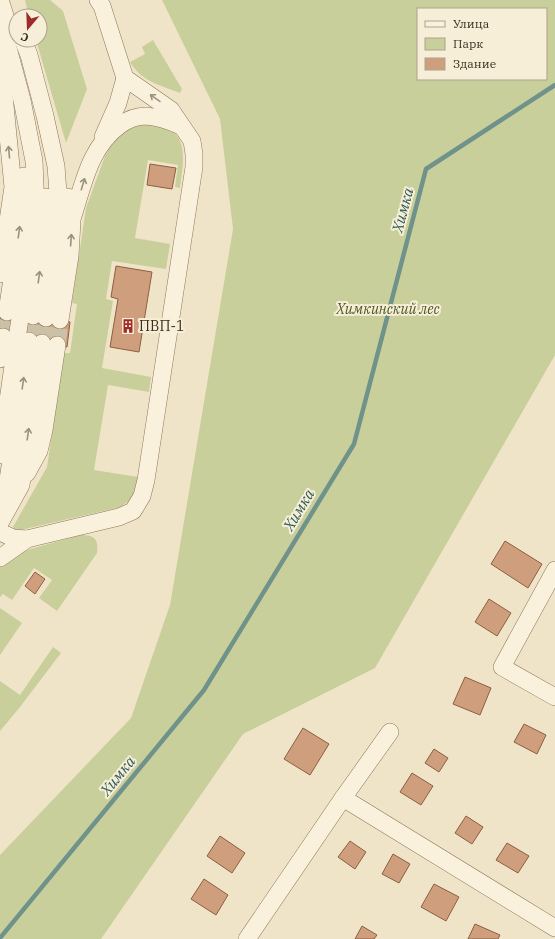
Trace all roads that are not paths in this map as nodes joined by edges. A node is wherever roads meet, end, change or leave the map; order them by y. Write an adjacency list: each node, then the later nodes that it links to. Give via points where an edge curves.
1 (0, 0): 16 (street, one-way to 1, via 46,181 28,92)
2 (98, 0): 7 (street)
3 (0, 18): 19 (street, via 22,100 34,161 36,209)
4 (0, 42): 15 (street, one-way to 4, via 24,193 23,157)
5 (27, 48): 8 (street)
6 (0, 54): 14 (street, one-way to 6, via 13,187)
7 (125, 78): 9 (street, one-way to 7, via 171,110); 10 (street, via 118,103)
8 (45, 116): 13 (street, via 59,149); 16 (street, via 56,166 60,220)
9 (181, 126): 10 (street, via 161,118 144,116 127,121 109,133); 23 (street, via 192,141 194,167 142,496 134,511 119,517)
10 (98, 148): 13 (street, one-way to 10, via 88,169)
11 (0, 173): 12 (street)
12 (0, 186)
13 (72, 221): 16 (street, one-way to 13, via 70,256)
14 (0, 274)
15 (7, 312)
16 (46, 318)
17 (3, 337): 18 (street)
18 (0, 359)
19 (0, 455)
20 (0, 518): 21 (street, one-way to 21, via 6,502 43,343 44,430 38,450)
21 (0, 524)
22 (0, 532): 23 (street, via 13,538)
23 (27, 539): 24 (street)
24 (0, 558)
25 (555, 570): 26 (street, via 502,667)
26 (555, 697)
27 (390, 732): 28 (street)
28 (343, 798): 29 (street); 30 (street)
29 (555, 928)
30 (247, 939)

